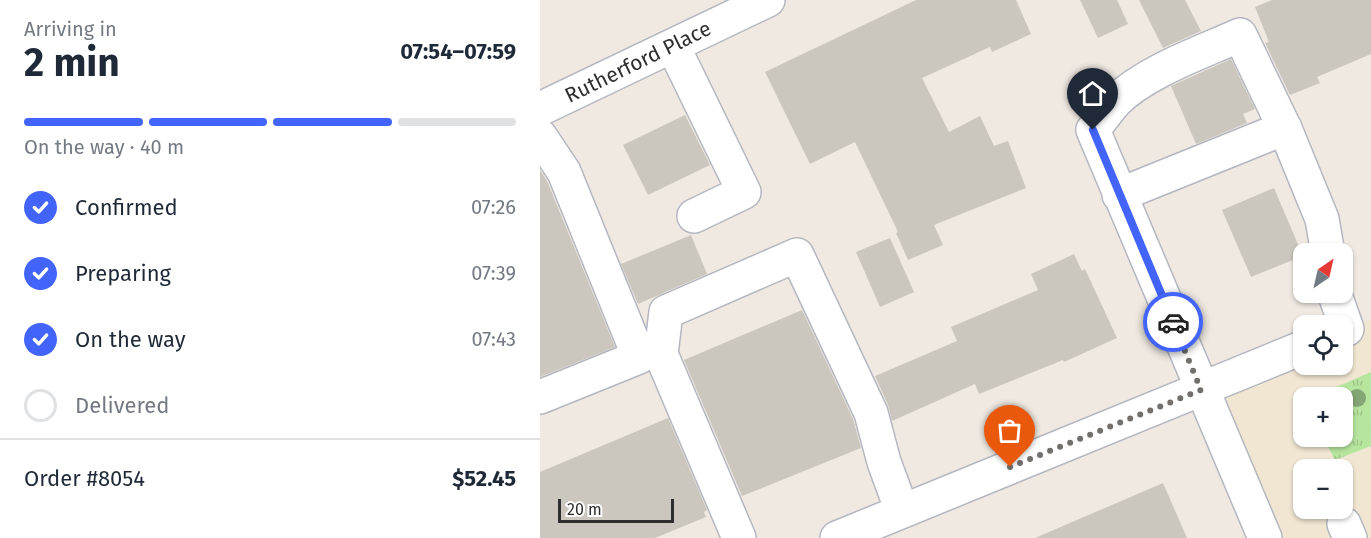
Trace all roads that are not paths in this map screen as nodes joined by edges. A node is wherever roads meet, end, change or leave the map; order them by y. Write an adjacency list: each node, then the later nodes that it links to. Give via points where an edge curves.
1 (768, 0): 2 (street, Rutherford Place)
2 (673, 46): 3 (street, Rutherford Place); 7 (street, via 744,192)
3 (540, 109)
4 (1285, 128): 6 (street); 6 (street, via 1240,35 1172,64 1130,90 1093,130); 8 (street, via 1322,219)
5 (540, 136): 13 (street, via 564,172 639,357)
6 (1119, 195): 12 (street)
7 (694, 216)
8 (1326, 243)
9 (1340, 303): 10 (street)
10 (1354, 326)
11 (1293, 352): 12 (street)
12 (1201, 390): 14 (street); 17 (street)
13 (540, 397)
14 (902, 511): 15 (street, via 871,413 797,255 666,312 661,354); 16 (street)
15 (739, 538)
16 (837, 538)
17 (1265, 538)

